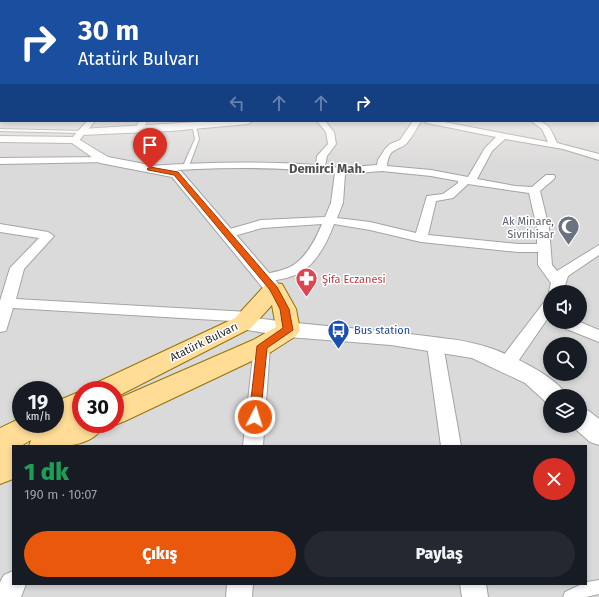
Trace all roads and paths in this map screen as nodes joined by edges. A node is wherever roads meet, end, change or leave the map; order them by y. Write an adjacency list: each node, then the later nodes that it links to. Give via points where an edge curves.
1 (90, 122): 10 (street)
2 (233, 122): 8 (street)
3 (323, 122): 18 (street, via 330,132 332,144 322,156)
4 (416, 122): 19 (street, via 403,142 392,146 388,151)
5 (433, 122): 11 (street)
6 (537, 122): 13 (street, via 546,128)
7 (141, 125): 8 (street); 10 (street)
8 (194, 126): 17 (lane, via 197,139)
9 (0, 130): 10 (lane)
10 (78, 136): 12 (street); 15 (street)
11 (504, 136): 13 (street); 23 (street, via 490,145 479,168)
12 (0, 138)
13 (553, 144): 14 (street)
14 (599, 157)
15 (104, 160): 16 (street); 20 (street)
16 (0, 161)
17 (186, 166): 18 (street); 20 (street)
18 (320, 168): 21 (street)
19 (382, 168): 21 (street); 23 (street)
20 (150, 169): 27 (street, via 176,174)
21 (340, 171): 25 (street, via 337,203)
22 (550, 177): 24 (street)
23 (467, 180): 24 (street); 28 (street, via 452,196 443,199 430,198)
24 (534, 190): 29 (street, via 543,228)
25 (328, 220): 27 (street, via 261,224); 28 (street, via 370,226); 31 (street, via 327,230 308,260)
26 (0, 228): 34 (street, via 48,236 17,268)
27 (227, 234): 31 (street)
28 (421, 238): 29 (street, via 518,248)
29 (544, 248): 32 (street, via 545,265)
30 (599, 249): 33 (street, via 561,274)
31 (270, 283): 36 (main road, Atatürk Bulvarı); 39 (main road, via 285,309)
32 (556, 285)
33 (558, 285)
34 (7, 303): 36 (street); 37 (street)
35 (543, 317): 43 (street)
36 (246, 320): 39 (street); 44 (main road, Atatürk Bulvarı)
37 (0, 327)
38 (582, 329): 40 (street)
39 (288, 330): 41 (street, via 391,338); 42 (main road)
40 (599, 336)
41 (435, 345): 43 (street, via 476,352); 54 (street)
42 (262, 346): 46 (main road); 53 (street)
43 (506, 365): 45 (street, via 533,377)
44 (124, 381)
45 (547, 389)
46 (124, 409)
47 (72, 423): 52 (main road)
48 (587, 424): 50 (street)
49 (18, 433): 51 (main road)
50 (599, 434)
51 (0, 442)
52 (45, 445)
53 (253, 445)
54 (451, 445)
55 (12, 464): 56 (main road)
56 (0, 470)
57 (13, 585): 61 (street)
58 (240, 585): 62 (street)
59 (473, 585): 63 (street)
60 (599, 586): 64 (lane)
61 (7, 597)
62 (238, 597)
63 (475, 597)
64 (570, 597)

